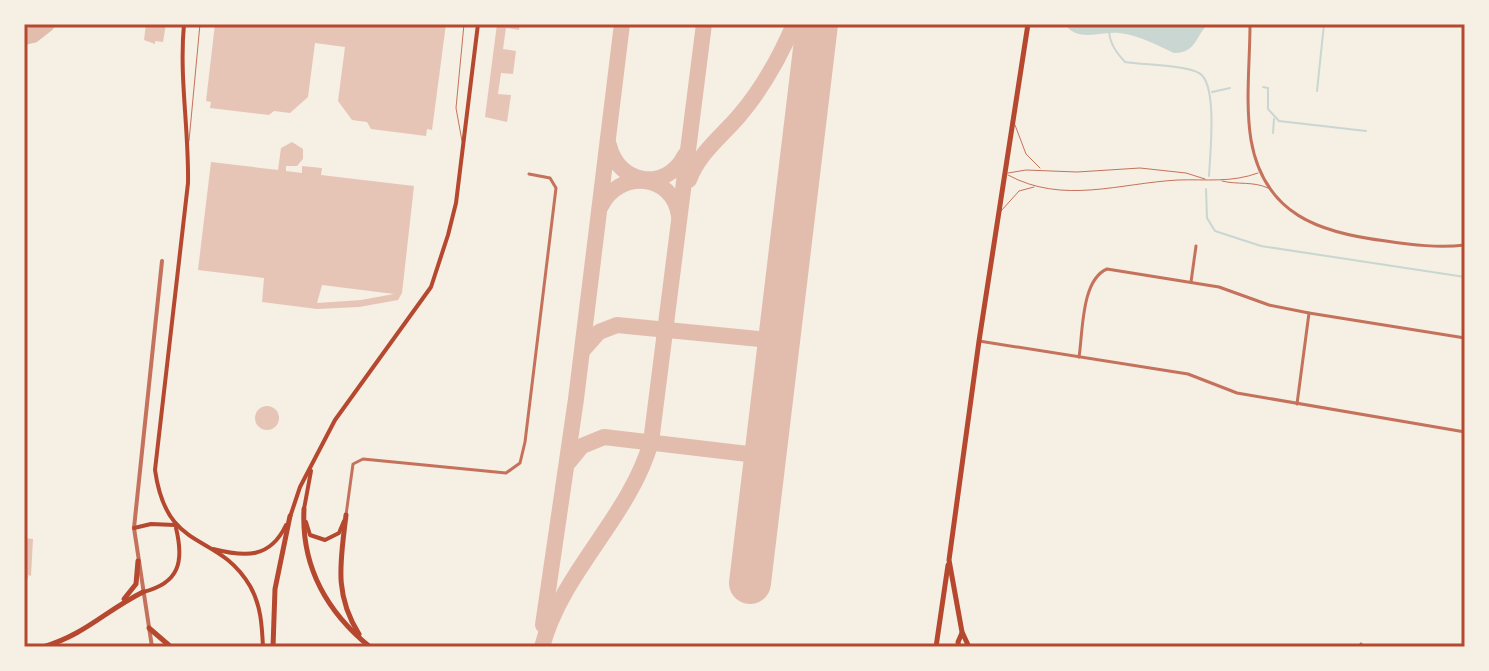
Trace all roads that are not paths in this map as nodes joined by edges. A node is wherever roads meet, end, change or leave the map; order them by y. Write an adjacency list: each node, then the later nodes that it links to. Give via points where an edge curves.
1 (184, 24): 9 (main road)
2 (200, 24): 9 (lane)
3 (464, 24): 8 (lane, via 456,108)
4 (478, 24): 8 (main road)
5 (1028, 24): 7 (main road)
6 (1250, 24): 11 (street, via 1250,133)
7 (1013, 121): 10 (lane, via 1026,154); 12 (main road)
8 (462, 143): 29 (main road, via 456,203 431,287 335,420)
9 (189, 145): 33 (main road, via 155,470 162,504)
10 (1042, 170): 12 (lane); 14 (lane, via 1140,168)
11 (1261, 172): 15 (lane); 17 (street)
12 (1006, 173): 16 (lane); 18 (main road)
13 (529, 174): 31 (street, via 550,178 556,188 520,463 506,473 363,459 353,464)
14 (1209, 181): 15 (lane); 16 (lane, via 1098,191)
15 (1220, 181): 17 (lane)
16 (1036, 187): 18 (lane, via 1019,191)
17 (1271, 190): 19 (street, via 1305,221 1327,231 1423,246)
18 (1000, 213): 25 (main road)
19 (1465, 245)
20 (1196, 246): 22 (street)
21 (162, 261): 34 (street)
22 (1191, 282): 23 (street); 26 (street, via 1107,269 1097,273 1089,284)
23 (1309, 313): 24 (street); 27 (street)
24 (1465, 338)
25 (979, 341): 26 (street); 36 (main road)
26 (1079, 357): 27 (street, via 1188,374 1237,393)
27 (1297, 404): 28 (street)
28 (1465, 432)
29 (312, 465): 30 (main road); 32 (main road)
30 (304, 509): 31 (main road, via 307,529 317,539 339,533); 42 (main road, via 302,534 315,578)
31 (346, 515): 42 (main road, via 339,581 350,620)
32 (290, 516): 35 (main road, via 280,538 264,551 233,554); 47 (main road, via 275,589)
33 (175, 525): 34 (main road); 35 (main road); 38 (main road, via 180,546 176,570 169,581)
34 (134, 528): 37 (street)
35 (210, 549): 46 (main road, via 250,586 259,609)
36 (949, 560): 41 (main road); 49 (main road)
37 (138, 561): 38 (street); 39 (main road, via 136,584)
38 (143, 592): 39 (main road); 40 (street)
39 (121, 603): 43 (main road, via 84,631)
40 (149, 628): 44 (street); 45 (main road)
41 (962, 632): 50 (main road); 51 (main road)
42 (364, 641): 48 (main road)
43 (43, 647)
44 (152, 647)
45 (171, 647)
46 (263, 647)
47 (273, 647)
48 (370, 647)
49 (936, 647)
50 (959, 647)
51 (969, 647)

